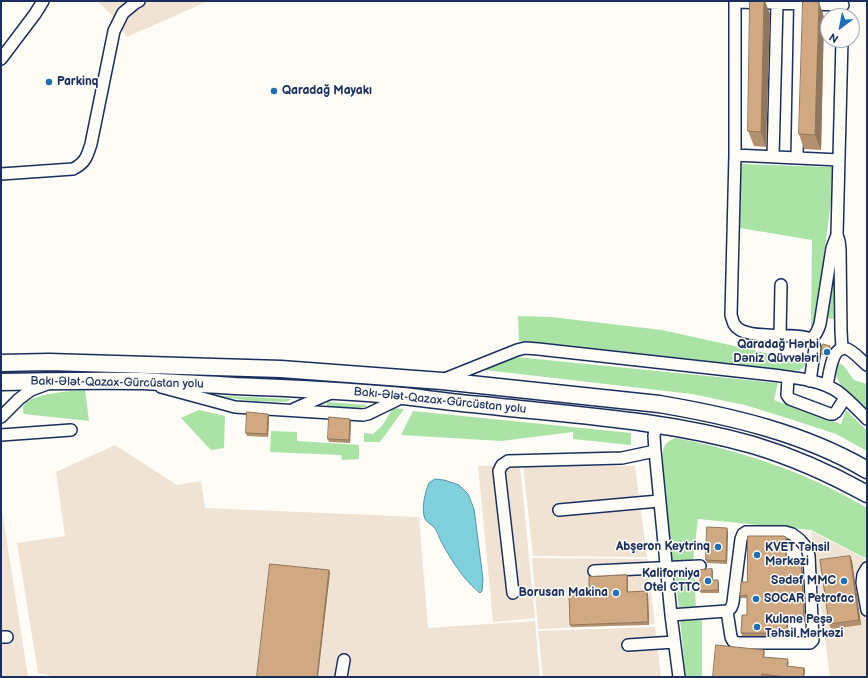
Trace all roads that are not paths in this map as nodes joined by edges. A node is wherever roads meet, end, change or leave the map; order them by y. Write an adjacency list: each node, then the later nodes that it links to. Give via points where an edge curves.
1 (43, 1): 8 (lane)
2 (139, 1): 13 (lane, via 123,13 114,31 92,144 81,165 73,169)
3 (735, 2): 4 (lane); 9 (lane)
4 (777, 4): 5 (lane); 10 (lane)
5 (800, 4): 6 (lane); 11 (lane)
6 (842, 8)
7 (842, 48): 12 (lane)
8 (3, 54)
9 (735, 155): 10 (lane); 16 (lane, via 731,316 734,324 744,332)
10 (773, 157): 11 (lane)
11 (797, 158): 12 (lane)
12 (839, 160): 14 (lane)
13 (1, 174)
14 (837, 235): 17 (lane, via 832,248 820,324 816,335); 18 (lane, via 840,249)
15 (781, 285): 16 (lane)
16 (780, 336): 17 (lane, via 803,336)
17 (811, 339): 25 (lane, via 815,348)
18 (842, 348): 20 (lane, via 851,351); 27 (lane, via 834,355)
19 (1, 363): 24 (highway, Bakı-Ələt-Qazax-Gürcüstan yolu, via 80,362 281,369)
20 (867, 365)
21 (788, 378): 24 (lane, via 525,348); 25 (lane); 30 (lane, via 787,395 790,399 830,414 836,412)
22 (58, 380): 23 (highway, Bakı-Ələt-Qazax-Gürcüstan yolu); 26 (highway, Bakı-Ələt-Qazax-Gürcüstan yolu); 32 (lane, via 31,390)
23 (141, 381): 28 (highway, Bakı-Ələt-Qazax-Gürcüstan yolu); 31 (lane, via 229,406)
24 (442, 381): 38 (highway, Bakı-Ələt-Qazax-Gürcüstan yolu, via 687,408 795,437 826,449)
25 (810, 381): 27 (lane)
26 (1, 382)
27 (827, 386): 30 (lane)
28 (337, 391): 29 (highway, Bakı-Ələt-Qazax-Gürcüstan yolu); 31 (lane)
29 (403, 396): 31 (lane, via 363,415); 34 (highway, Bakı-Ələt-Qazax-Gürcüstan yolu)
30 (846, 398): 33 (lane)
31 (292, 410)
32 (1, 417)
33 (867, 419)
34 (656, 424): 37 (lane); 39 (highway, Bakı-Ələt-Qazax-Gürcüstan yolu, via 753,445 819,470)
35 (71, 430): 36 (lane)
36 (1, 435)
37 (655, 451): 40 (lane); 46 (lane, via 622,458 508,461 502,465 500,471)
38 (867, 470)
39 (867, 494)
40 (659, 501): 41 (lane); 43 (lane)
41 (559, 510)
42 (700, 566): 43 (lane)
43 (666, 568): 45 (lane); 49 (lane)
44 (867, 568): 47 (lane, via 862,583)
45 (594, 571)
46 (513, 592)
47 (867, 610)
48 (727, 611): 48 (lane, via 732,606 743,534 785,532 800,540 807,548 809,556 813,640 810,643 738,643 730,637); 49 (lane)
49 (671, 615): 50 (lane)
50 (674, 642): 51 (lane); 54 (lane)
51 (628, 645)
52 (344, 660): 53 (lane)
53 (341, 677)
54 (679, 677)

